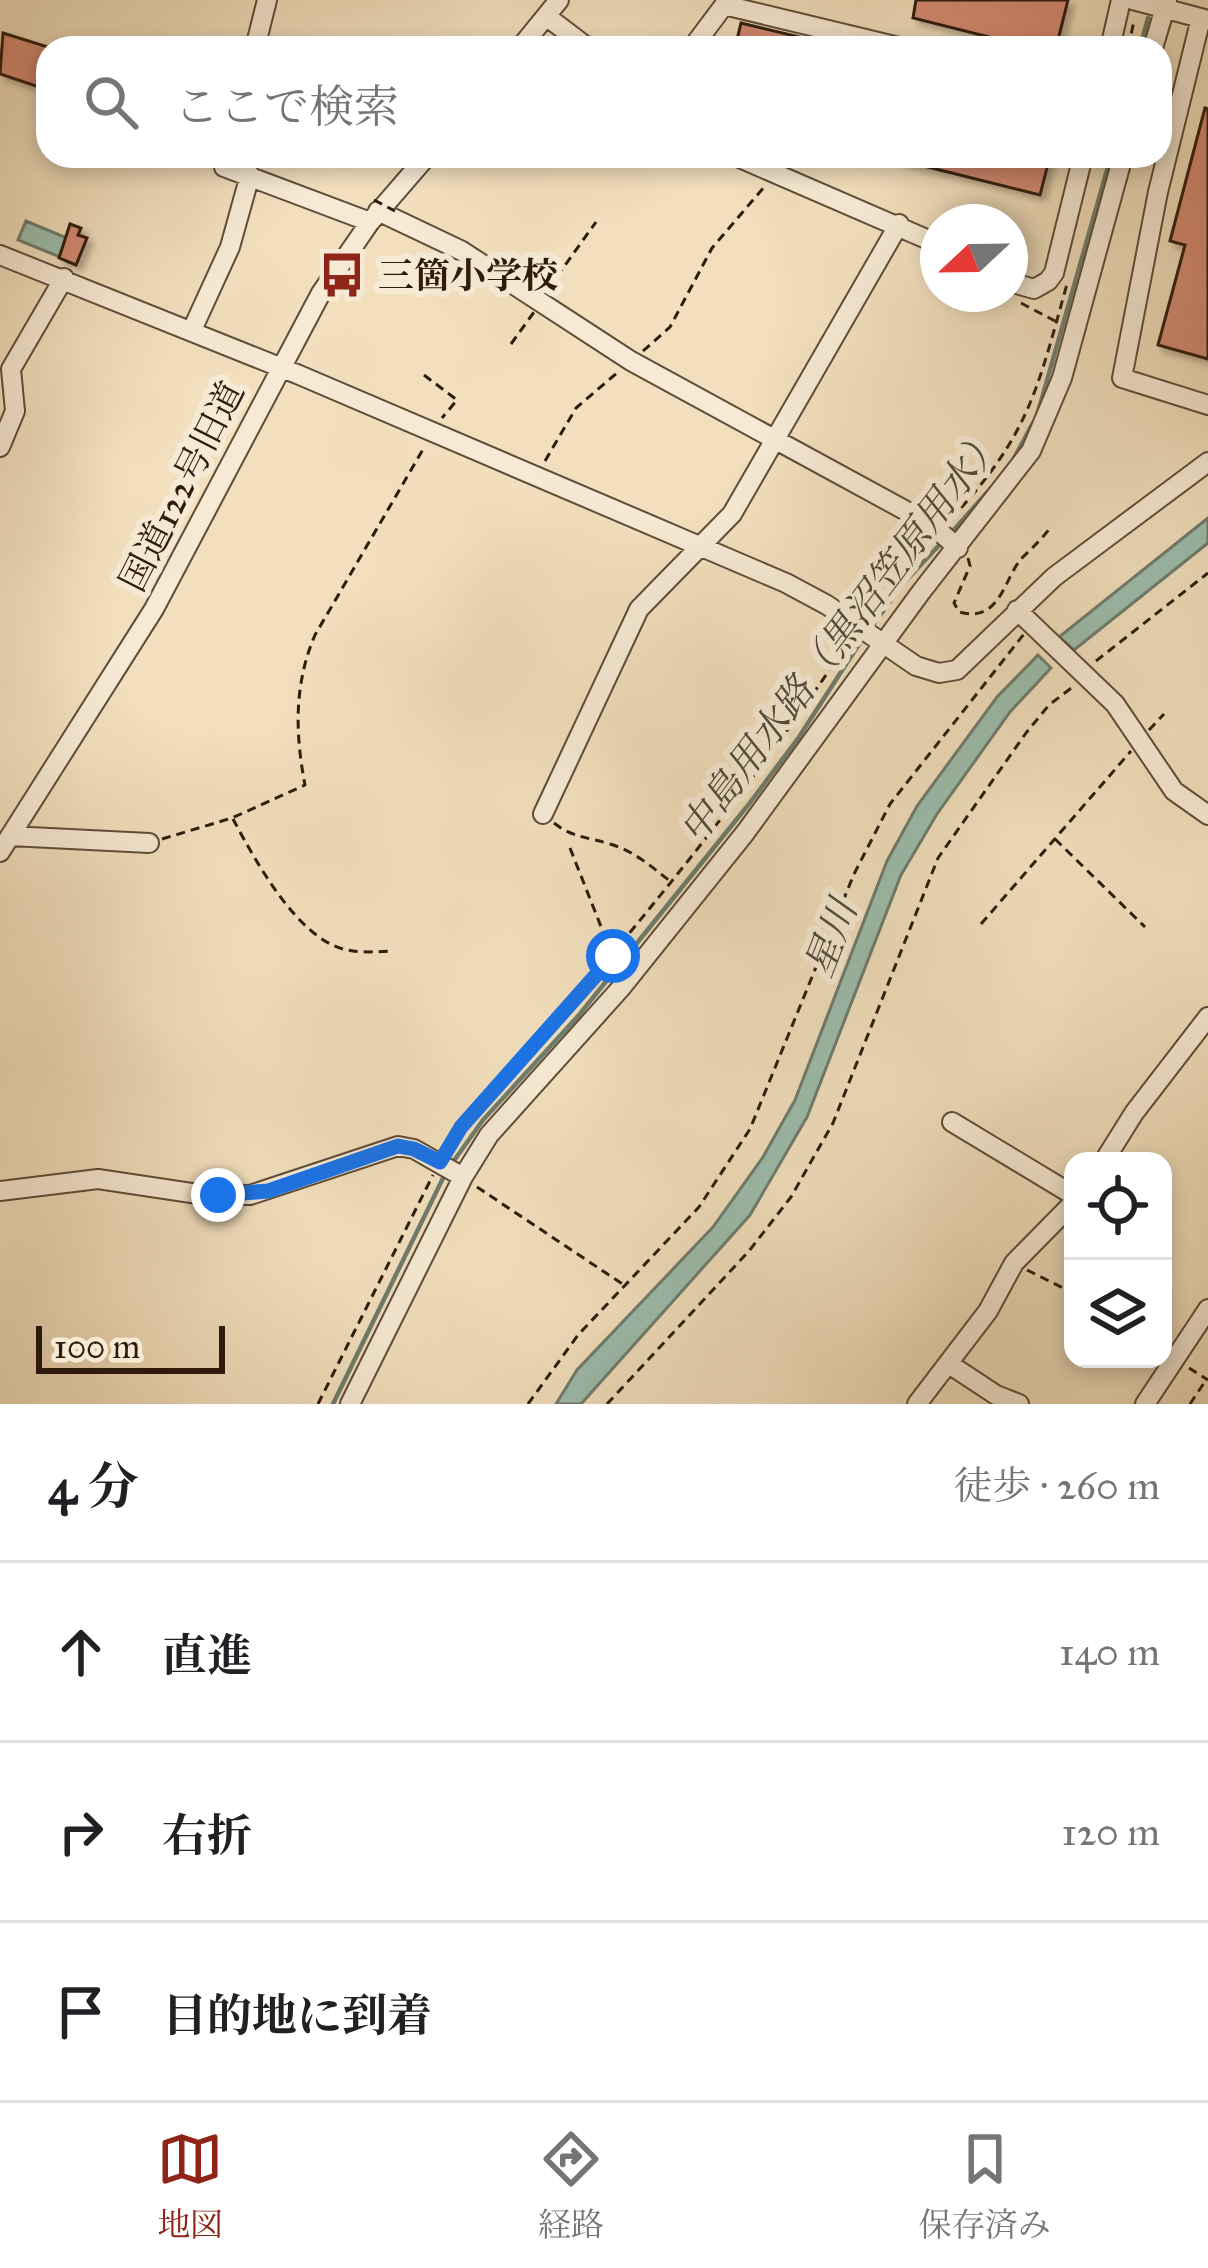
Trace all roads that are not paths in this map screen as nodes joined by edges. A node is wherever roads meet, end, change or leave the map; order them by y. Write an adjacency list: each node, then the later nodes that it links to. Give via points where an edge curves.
1 (267, 0): 8 (street)
2 (560, 0): 7 (street)
3 (726, 3): 11 (street); 12 (street)
4 (1166, 4): 5 (street); 6 (street); 14 (street)
5 (1129, 5): 13 (street)
6 (1200, 14): 15 (street)
7 (546, 16): 9 (street); 10 (street)
8 (259, 36)
9 (530, 36)
10 (572, 36)
11 (701, 36)
12 (856, 36)
13 (1115, 36)
14 (1157, 36)
15 (1172, 133)
16 (227, 168): 22 (street)
17 (417, 168): 23 (street, 国道122号旧道)
18 (760, 168): 24 (street)
19 (1080, 168): 28 (street, via 1054,272)
20 (1120, 168): 35 (street, via 1062,378 1031,451)
21 (1164, 168): 31 (street, via 1122,378)
22 (250, 175): 23 (street); 29 (street, via 230,247)
23 (379, 211): 30 (street, 国道122号旧道); 32 (street, via 462,251 631,361)
24 (899, 224): 25 (street); 32 (street)
25 (920, 235)
26 (0, 255): 27 (street)
27 (64, 278): 29 (street); 33 (street, via 11,369 15,411)
28 (1028, 287)
29 (192, 330): 30 (street)
30 (280, 366): 36 (street); 41 (street, 国道122号旧道, via 154,610)
31 (1208, 405)
32 (775, 441): 35 (street); 36 (street)
33 (0, 447)
34 (1208, 462): 37 (street)
35 (949, 541): 38 (street)
36 (703, 547): 38 (street, via 786,583); 39 (street, via 639,609)
37 (1009, 610): 38 (street, via 948,672 916,666); 40 (street, via 1115,704 1174,790)
38 (867, 632): 46 (street, via 717,868 590,1024)
39 (543, 814)
40 (1208, 814)
41 (5, 844): 42 (street)
42 (149, 844)
43 (1208, 1017): 45 (street)
44 (952, 1122): 48 (street)
45 (1110, 1152)
46 (453, 1171): 47 (street, via 398,1146 250,1196 98,1179); 52 (street)
47 (0, 1191)
48 (1064, 1193)
49 (1064, 1209): 51 (street, via 1014,1263)
50 (1208, 1309): 55 (street)
51 (949, 1364): 53 (street); 54 (street)
52 (350, 1404)
53 (917, 1404)
54 (1019, 1404)
55 (1145, 1404)

